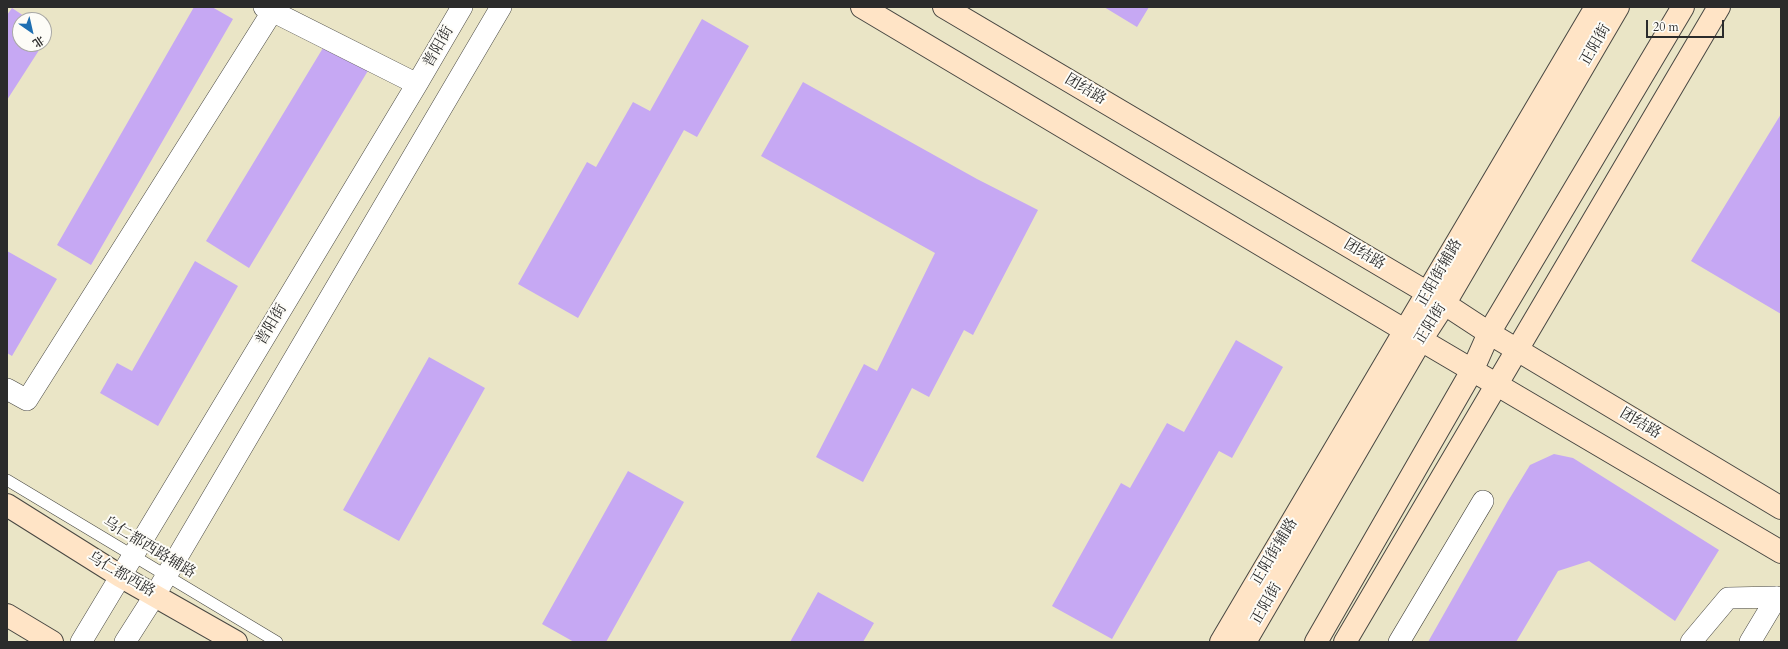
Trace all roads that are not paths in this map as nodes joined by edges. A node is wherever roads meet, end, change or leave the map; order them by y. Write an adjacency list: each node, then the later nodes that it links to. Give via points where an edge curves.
1 (462, 7): 10 (street, 普阳街)
2 (501, 7): 25 (street)
3 (862, 7): 13 (street)
4 (944, 7): 11 (street, 团结路)
5 (1596, 7): 11 (street, 正阳街辅路)
6 (1618, 7): 11 (street, 正阳街)
7 (1684, 7): 12 (street)
8 (1719, 7): 14 (street)
9 (268, 10): 10 (street); 17 (street, via 27,400)
10 (417, 84): 23 (street, 普阳街)
11 (1436, 298): 12 (street, 团结路); 13 (street, 正阳街)
12 (1489, 333): 14 (street, 团结路); 15 (street)
13 (1414, 336): 15 (street); 34 (street, 正阳街辅路); 35 (street, 正阳街)
14 (1517, 350): 16 (street); 21 (street, 团结路)
15 (1472, 369): 16 (street); 36 (street)
16 (1498, 385): 22 (street); 37 (street)
17 (7, 388)
18 (7, 480): 23 (lane, 乌仁都西路辅路)
19 (1483, 501): 38 (street)
20 (7, 506): 24 (street, 乌仁都西路)
21 (1781, 508)
22 (1781, 552)
23 (132, 556): 24 (street, 普阳街); 25 (lane, 乌仁都西路辅路)
24 (120, 576): 26 (street, 乌仁都西路); 30 (street, 普阳街)
25 (166, 576): 26 (street); 33 (lane, 乌仁都西路辅路)
26 (155, 595): 31 (street); 32 (street, 乌仁都西路)
27 (1779, 598): 39 (street, via 1728,598); 40 (street)
28 (7, 615): 29 (street)
29 (52, 642)
30 (81, 642)
31 (125, 642)
32 (236, 642)
33 (277, 642)
34 (1221, 642)
35 (1245, 642)
36 (1316, 642)
37 (1345, 642)
38 (1399, 642)
39 (1691, 642)
40 (1750, 642)

